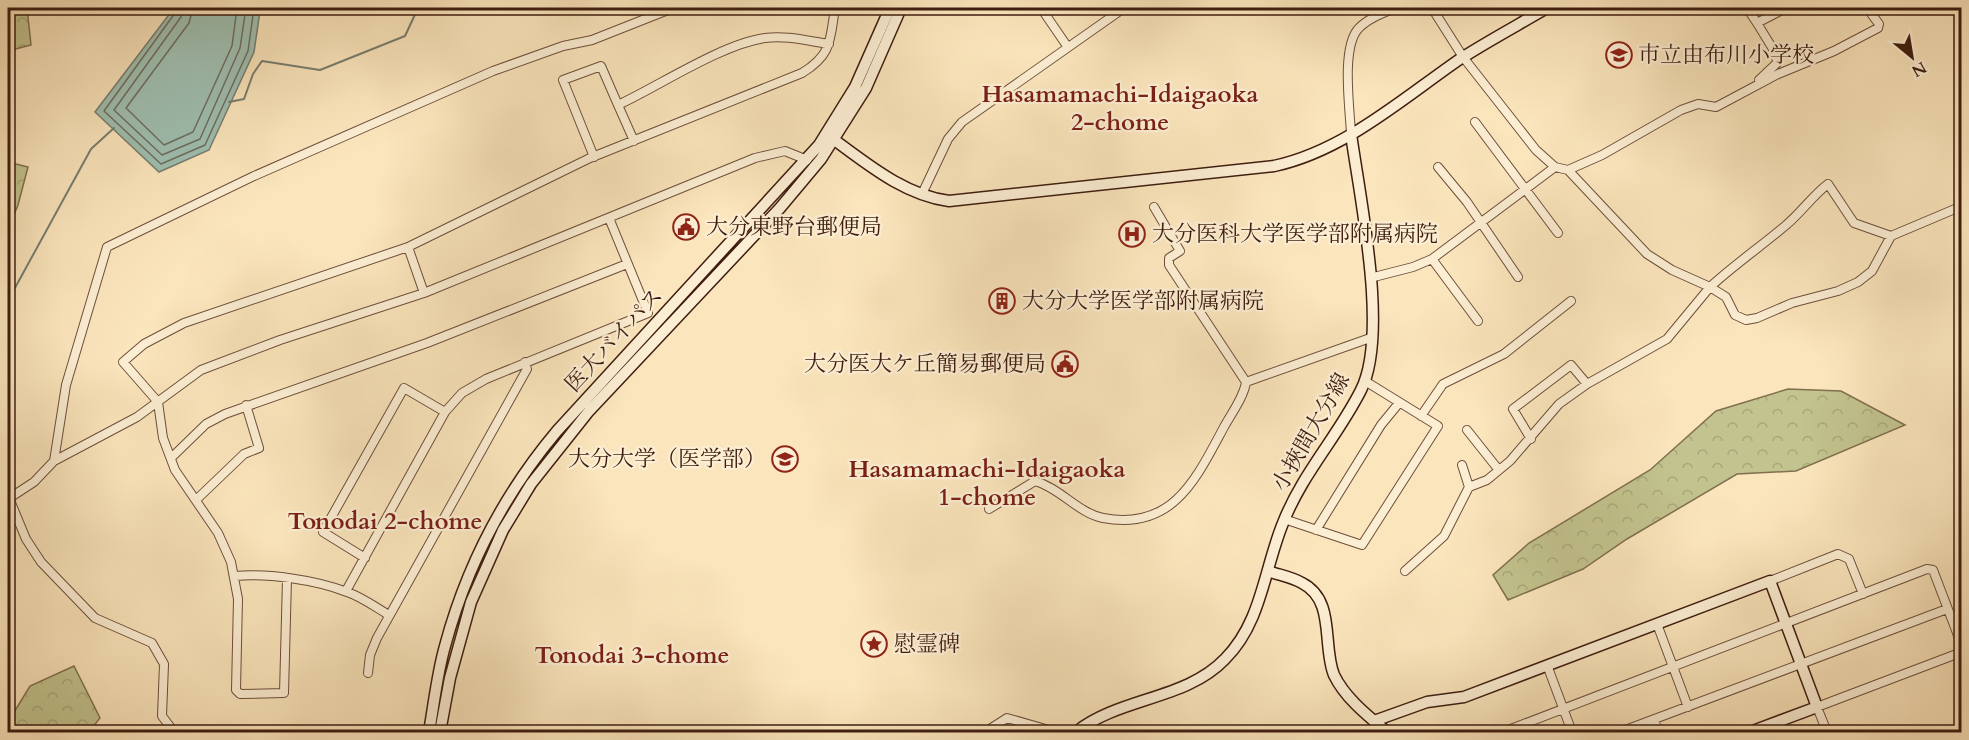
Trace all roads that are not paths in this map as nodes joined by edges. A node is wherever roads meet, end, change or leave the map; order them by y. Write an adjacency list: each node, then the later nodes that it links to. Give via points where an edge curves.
1 (673, 8): 58 (street, via 592,40 563,46 493,72 254,176 107,247 66,385)
2 (835, 8): 14 (street)
3 (891, 8): 21 (main road, 医大バイパス)
4 (901, 8): 21 (main road, 医大バイパス, via 872,76)
5 (1041, 8): 15 (street)
6 (1124, 8): 15 (street)
7 (1395, 8): 20 (street, via 1356,30 1348,68)
8 (1432, 8): 16 (street)
9 (1547, 8): 16 (main road)
10 (1747, 8): 13 (street)
11 (1786, 8): 13 (street)
12 (1868, 8): 17 (street, via 1878,28)
13 (1757, 22): 17 (street, via 1776,54 1777,63)
14 (829, 44): 18 (street, via 780,37 748,41); 22 (street, via 818,64 802,74)
15 (1067, 46): 29 (street, via 963,122 948,139)
16 (1463, 57): 20 (main road); 26 (street, via 1536,150)
17 (1753, 86): 27 (street, via 1716,107 1698,104 1680,110)
18 (618, 105): 22 (street); 23 (street, via 601,66 563,80)
19 (1474, 122): 28 (street)
20 (1351, 134): 29 (main road, via 1314,154 1266,167 964,201 938,200); 40 (main road, 小挾間大分線)
21 (830, 137): 24 (main road, 医大バイパス); 29 (main road, via 887,177); 93 (main road, 医大バイパス, via 785,202 589,411 531,484 503,530 471,602)
22 (634, 141): 23 (street)
23 (594, 157): 36 (street)
24 (807, 160): 32 (street, via 790,152 775,152); 92 (main road, 医大バイパス, via 569,417 520,479 478,554 456,610 444,648)
25 (1438, 166): 33 (street)
26 (1556, 167): 27 (street); 28 (street)
27 (1568, 170): 41 (street, via 1647,254)
28 (1525, 190): 33 (street); 34 (street)
29 (922, 194)
30 (1962, 206): 35 (street)
31 (1154, 207): 48 (street, via 1180,251 1169,258 1169,265)
32 (609, 218): 38 (street); 42 (street)
33 (1479, 223): 37 (street); 39 (street)
34 (1558, 233)
35 (1891, 236): 41 (street, via 1872,271 1858,282 1756,318 1746,320 1736,315 1726,297); 41 (street, via 1854,223 1828,184 1787,224 1727,269)
36 (408, 247): 42 (street); 50 (street, via 184,323 144,344 123,362)
37 (1432, 259): 40 (street); 44 (street)
38 (627, 264): 46 (street, via 648,313); 52 (street, via 427,343)
39 (1518, 277)
40 (1370, 278): 45 (main road, 小挾間大分線)
41 (1710, 287): 49 (street, via 1667,339)
42 (424, 293): 50 (street, via 201,370)
43 (1571, 301): 54 (street, via 1504,354 1443,384)
44 (1478, 321)
45 (1373, 337): 47 (main road, 小挾間大分線); 48 (street)
46 (525, 362): 53 (street, via 471,386); 76 (street, via 527,369)
47 (1365, 381): 51 (street); 65 (main road, 小挾間大分線)
48 (1246, 382): 64 (street, via 1186,492 1155,514 1126,520 1100,518 1035,481)
49 (1587, 384): 56 (street, via 1559,404); 56 (street, via 1571,365 1513,409)
50 (158, 402): 57 (street, via 163,438); 58 (street)
51 (1399, 403): 54 (street); 66 (street, via 1381,425)
52 (246, 405): 57 (street, via 206,424); 63 (street, via 259,448 244,454)
53 (446, 412): 67 (street); 67 (street, via 404,388 323,532)
54 (1421, 416): 66 (street, via 1438,426 1362,545)
55 (1467, 430): 60 (street)
56 (1531, 440): 60 (street)
57 (171, 458): 63 (street)
58 (54, 461): 62 (street, via 34,482)
59 (1462, 465): 61 (street)
60 (1498, 469): 61 (street, via 1487,480)
61 (1469, 487): 69 (street, via 1444,536)
62 (8, 499): 91 (street, via 41,562 94,618 152,643 164,664 162,716)
63 (196, 500): 70 (street, via 225,546)
64 (989, 509)
65 (1284, 519): 66 (street); 68 (main road, 小挾間大分線)
66 (1316, 530)
67 (365, 558): 73 (street)
68 (1268, 571): 89 (main road, via 1304,583 1316,595 1325,612 1335,675 1345,693); 96 (main road, 小挾間大分線, via 1250,623 1225,660 1199,679 1107,713)
69 (1405, 571)
70 (235, 576): 71 (street); 71 (street, via 236,690 240,694 284,693)
71 (287, 579): 73 (street)
72 (1770, 581): 74 (street, via 1838,554 1849,559); 77 (main road); 78 (main road)
73 (346, 591): 76 (street)
74 (1863, 594): 75 (street, via 1927,569 1932,570); 78 (street)
75 (1947, 609): 79 (street); 82 (street)
76 (389, 615): 85 (street, via 370,655)
77 (1657, 624): 83 (main road); 84 (street)
78 (1787, 624): 82 (main road); 84 (street)
79 (1959, 629): 80 (street)
80 (1962, 646)
81 (1962, 652): 86 (street)
82 (1801, 663): 86 (main road); 87 (street)
83 (1547, 665): 88 (street); 89 (main road, via 1464,696 1427,702)
84 (1673, 667): 87 (street); 88 (street)
85 (368, 674)
86 (1817, 707): 102 (main road); 103 (street)
87 (1688, 708): 90 (street)
88 (1564, 710): 98 (street); 99 (street)
89 (1374, 721): 97 (main road)
90 (1654, 721): 100 (street); 101 (street)
91 (174, 732)
92 (429, 732)
93 (440, 732)
94 (985, 732): 95 (street, via 1007,718)
95 (1056, 732)
96 (1076, 732)
97 (1387, 732)
98 (1503, 732)
99 (1572, 732)
100 (1620, 732)
101 (1659, 732)
102 (1750, 732)
103 (1827, 732)

